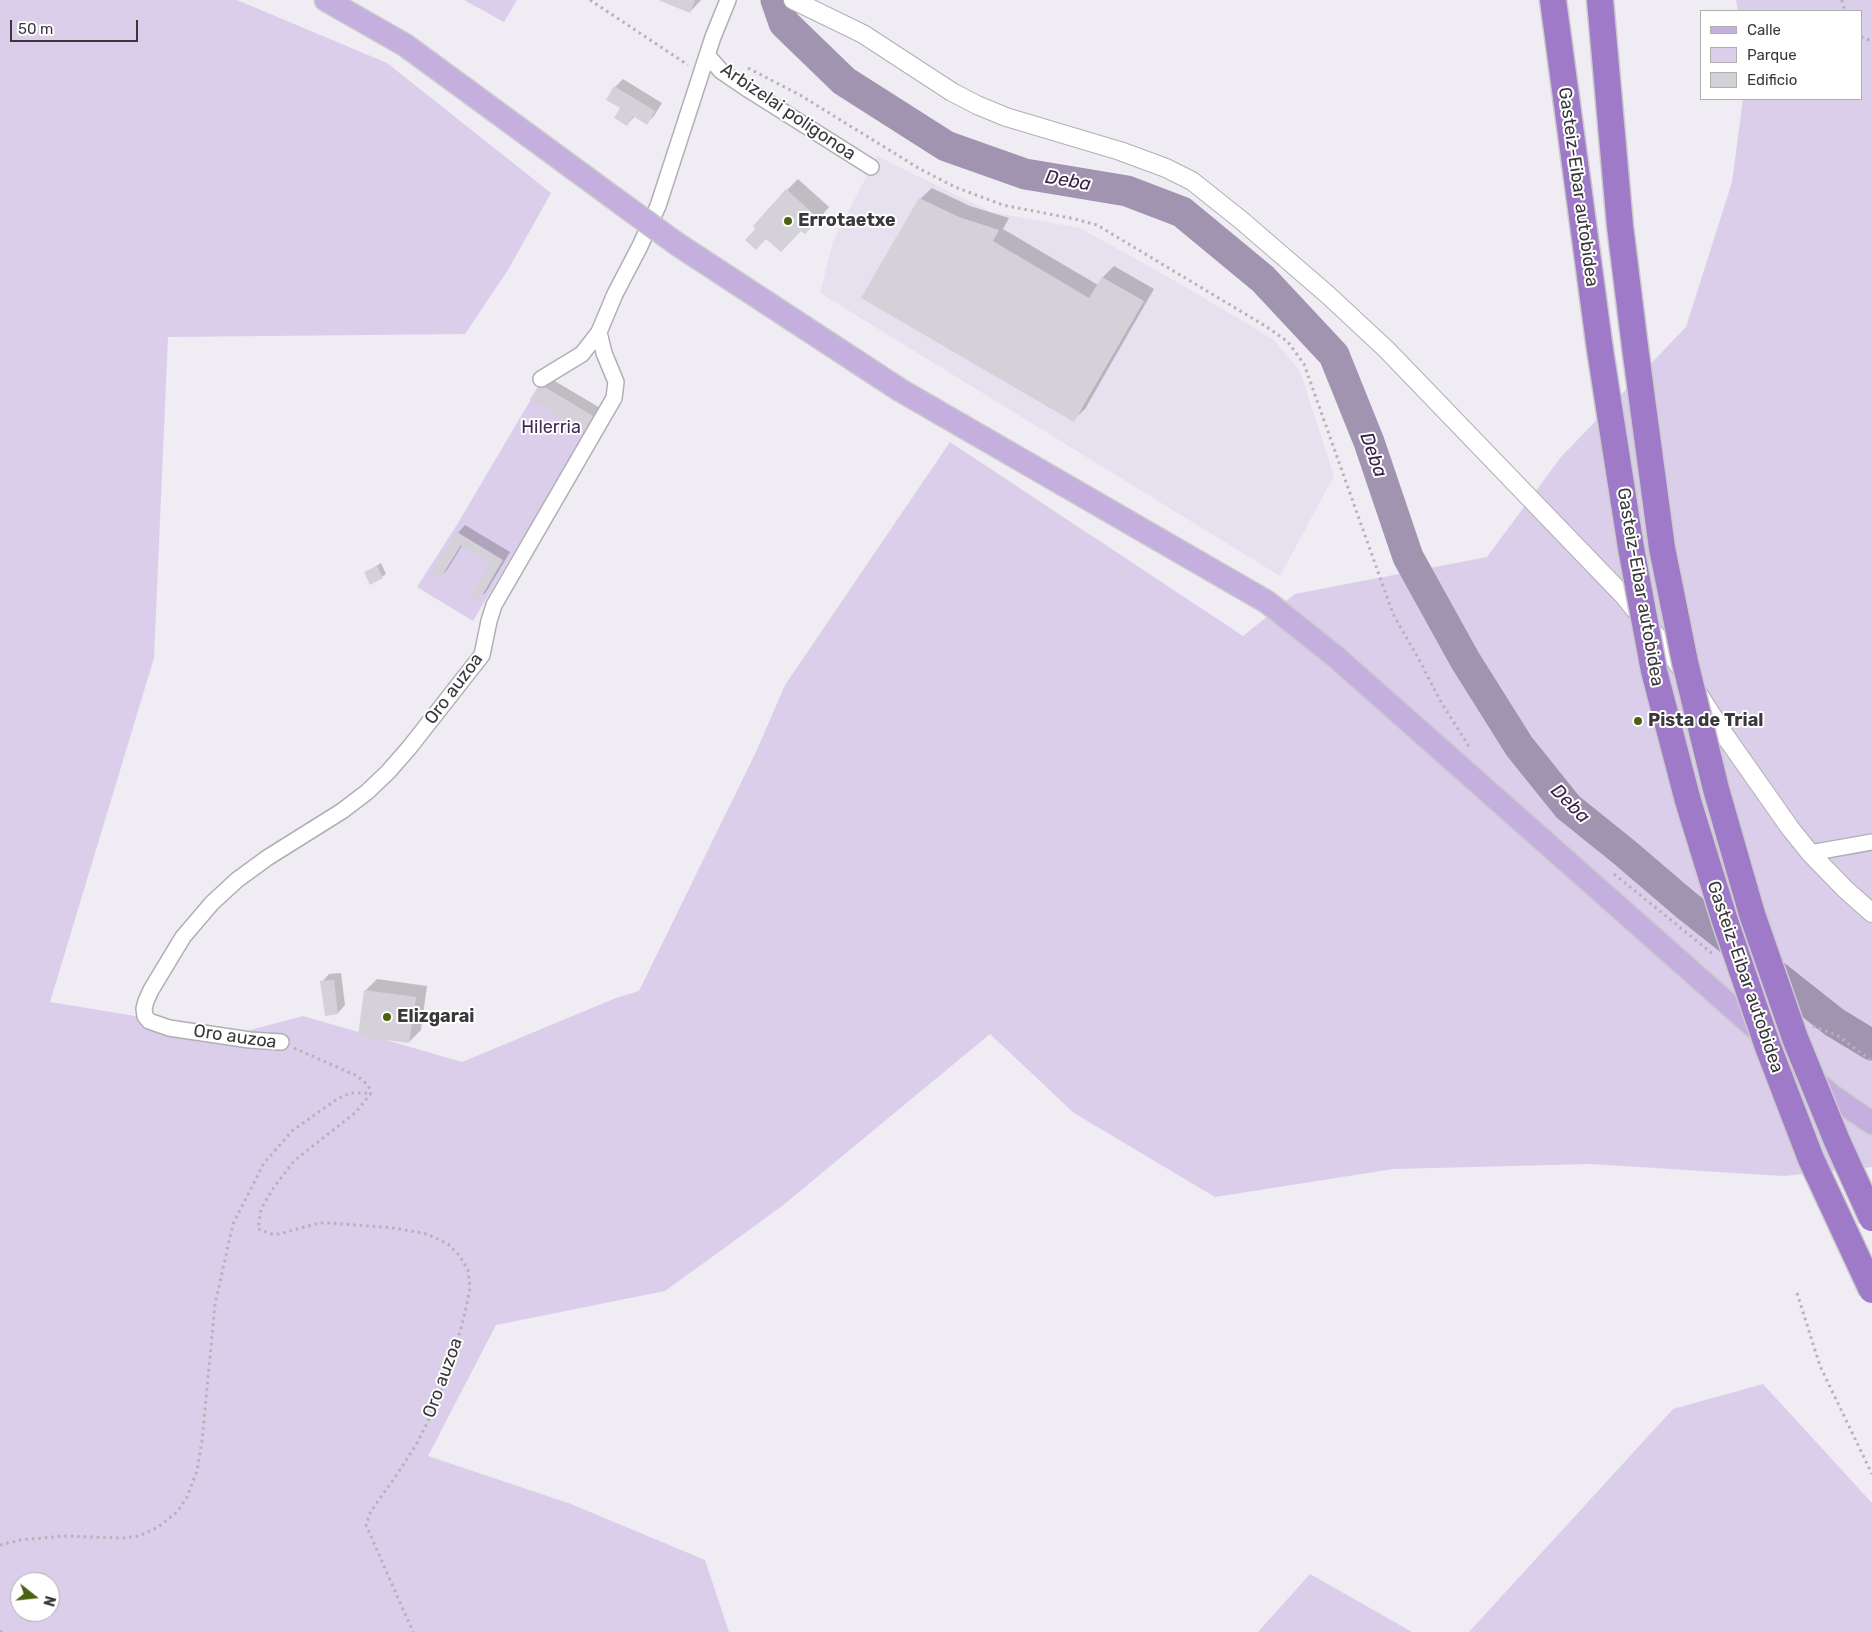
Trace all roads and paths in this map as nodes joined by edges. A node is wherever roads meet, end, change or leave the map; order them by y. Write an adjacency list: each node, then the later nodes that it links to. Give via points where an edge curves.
1 (326, 0): 23 (main road, bridge, via 405,45 676,244 900,390 1267,602 1336,657 1824,1088)
2 (590, 0): 9 (path)
3 (728, 0): 7 (street)
4 (1553, 0): 25 (highway, Gasteiz-Eibar autobidea, bridge, via 1600,350 1654,671 1688,801 1768,1048 1811,1159)
5 (1600, 0): 24 (highway, Gasteiz-Eibar autobidea, bridge, via 1620,226 1635,347 1662,548 1686,662 1716,789 1752,914 1795,1038)
6 (798, 2): 15 (street, via 862,34 977,105 1166,168 1192,181 1241,220 1387,350 1624,596 1671,654)
7 (707, 55): 9 (street); 10 (street, Arbizelai poligonoa, via 721,71 737,82)
8 (746, 67): 13 (path, via 800,95 911,164 955,187 1003,205 1097,225 1288,342 1304,364 1393,614 1441,702)
9 (701, 75): 11 (street, via 658,206)
10 (871, 167)
11 (599, 332): 12 (street, via 582,354); 20 (street, Oro auzoa, via 616,382 614,398 494,605 482,655 381,779 342,811 238,880 212,903 183,937 146,1001 145,1016 149,1021 169,1028)
12 (541, 379)
13 (1472, 750)
14 (1872, 842): 15 (street)
15 (1810, 853): 17 (street)
16 (1610, 871): 18 (path)
17 (1872, 913)
18 (1715, 956)
19 (1806, 1022): 21 (path, via 1838,1036)
20 (281, 1042): 22 (path, Oro auzoa, via 357,1076 368,1085)
21 (1872, 1061)
22 (370, 1093): 28 (path, via 351,1093 337,1099 292,1131 264,1163 233,1224 215,1304 197,1471 178,1512 139,1536 64,1536); 29 (path, Oro auzoa, via 356,1112 294,1161 261,1209 258,1229 279,1234 331,1222 428,1234 448,1244 468,1270 470,1288 465,1313 437,1403 417,1443 371,1510 366,1525)
23 (1872, 1123)
24 (1872, 1218)
25 (1872, 1290)
26 (1797, 1293): 27 (path, via 1820,1366)
27 (1872, 1474)
28 (0, 1545)
29 (413, 1632)

